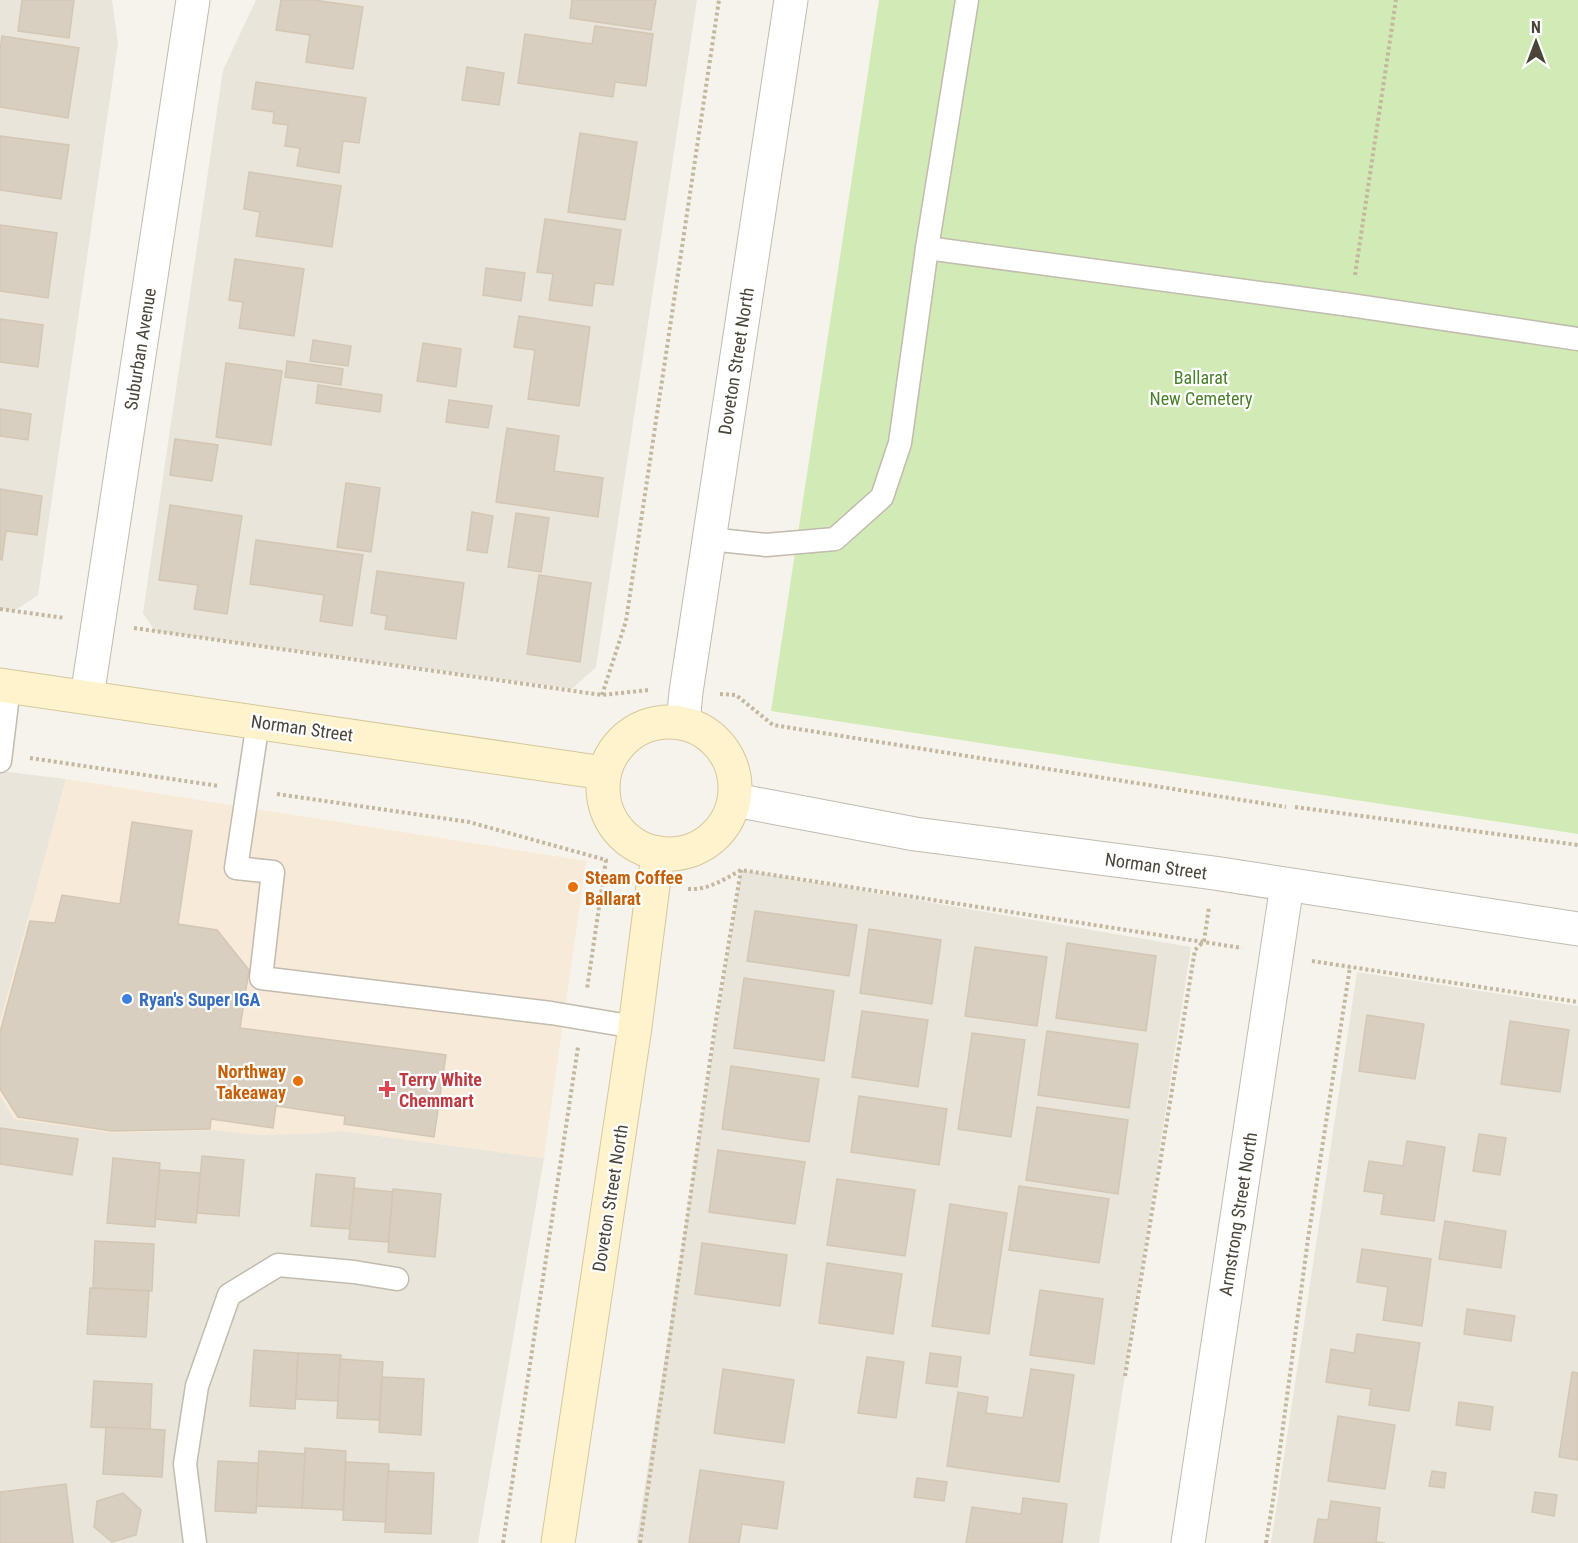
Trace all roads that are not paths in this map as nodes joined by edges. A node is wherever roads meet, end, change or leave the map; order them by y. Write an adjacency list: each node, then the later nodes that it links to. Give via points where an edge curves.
1 (193, 0): 8 (street, Suburban Avenue)
2 (791, 0): 6 (street, Doveton Street North)
3 (967, 0): 4 (lane)
4 (927, 248): 5 (lane); 6 (lane, via 900,443 882,498 835,539 766,545)
5 (1578, 339)
6 (709, 538): 9 (street, Doveton Street North)
7 (5, 686): 8 (main road, Norman Street); 11 (lane)
8 (87, 697): 10 (main road, Norman Street)
9 (684, 707): 12 (main road, via 663,722 643,727 625,738); 13 (main road, via 730,760)
10 (258, 722): 12 (main road, Norman Street); 17 (lane, via 236,868 273,872 261,978 539,1011)
11 (0, 761)
12 (604, 772): 14 (main road, via 603,794 609,815 621,833 638,846)
13 (735, 800): 14 (main road, via 716,835 699,847); 15 (street, Norman Street, via 915,834)
14 (659, 853): 17 (main road, Doveton Street North)
15 (1287, 885): 16 (street, Norman Street); 21 (street, Armstrong Street North)
16 (1578, 929)
17 (635, 1027): 20 (main road, Doveton Street North)
18 (397, 1279): 19 (lane, via 278,1265 229,1295 197,1386 185,1464)
19 (195, 1543)
20 (558, 1543)
21 (1188, 1543)

